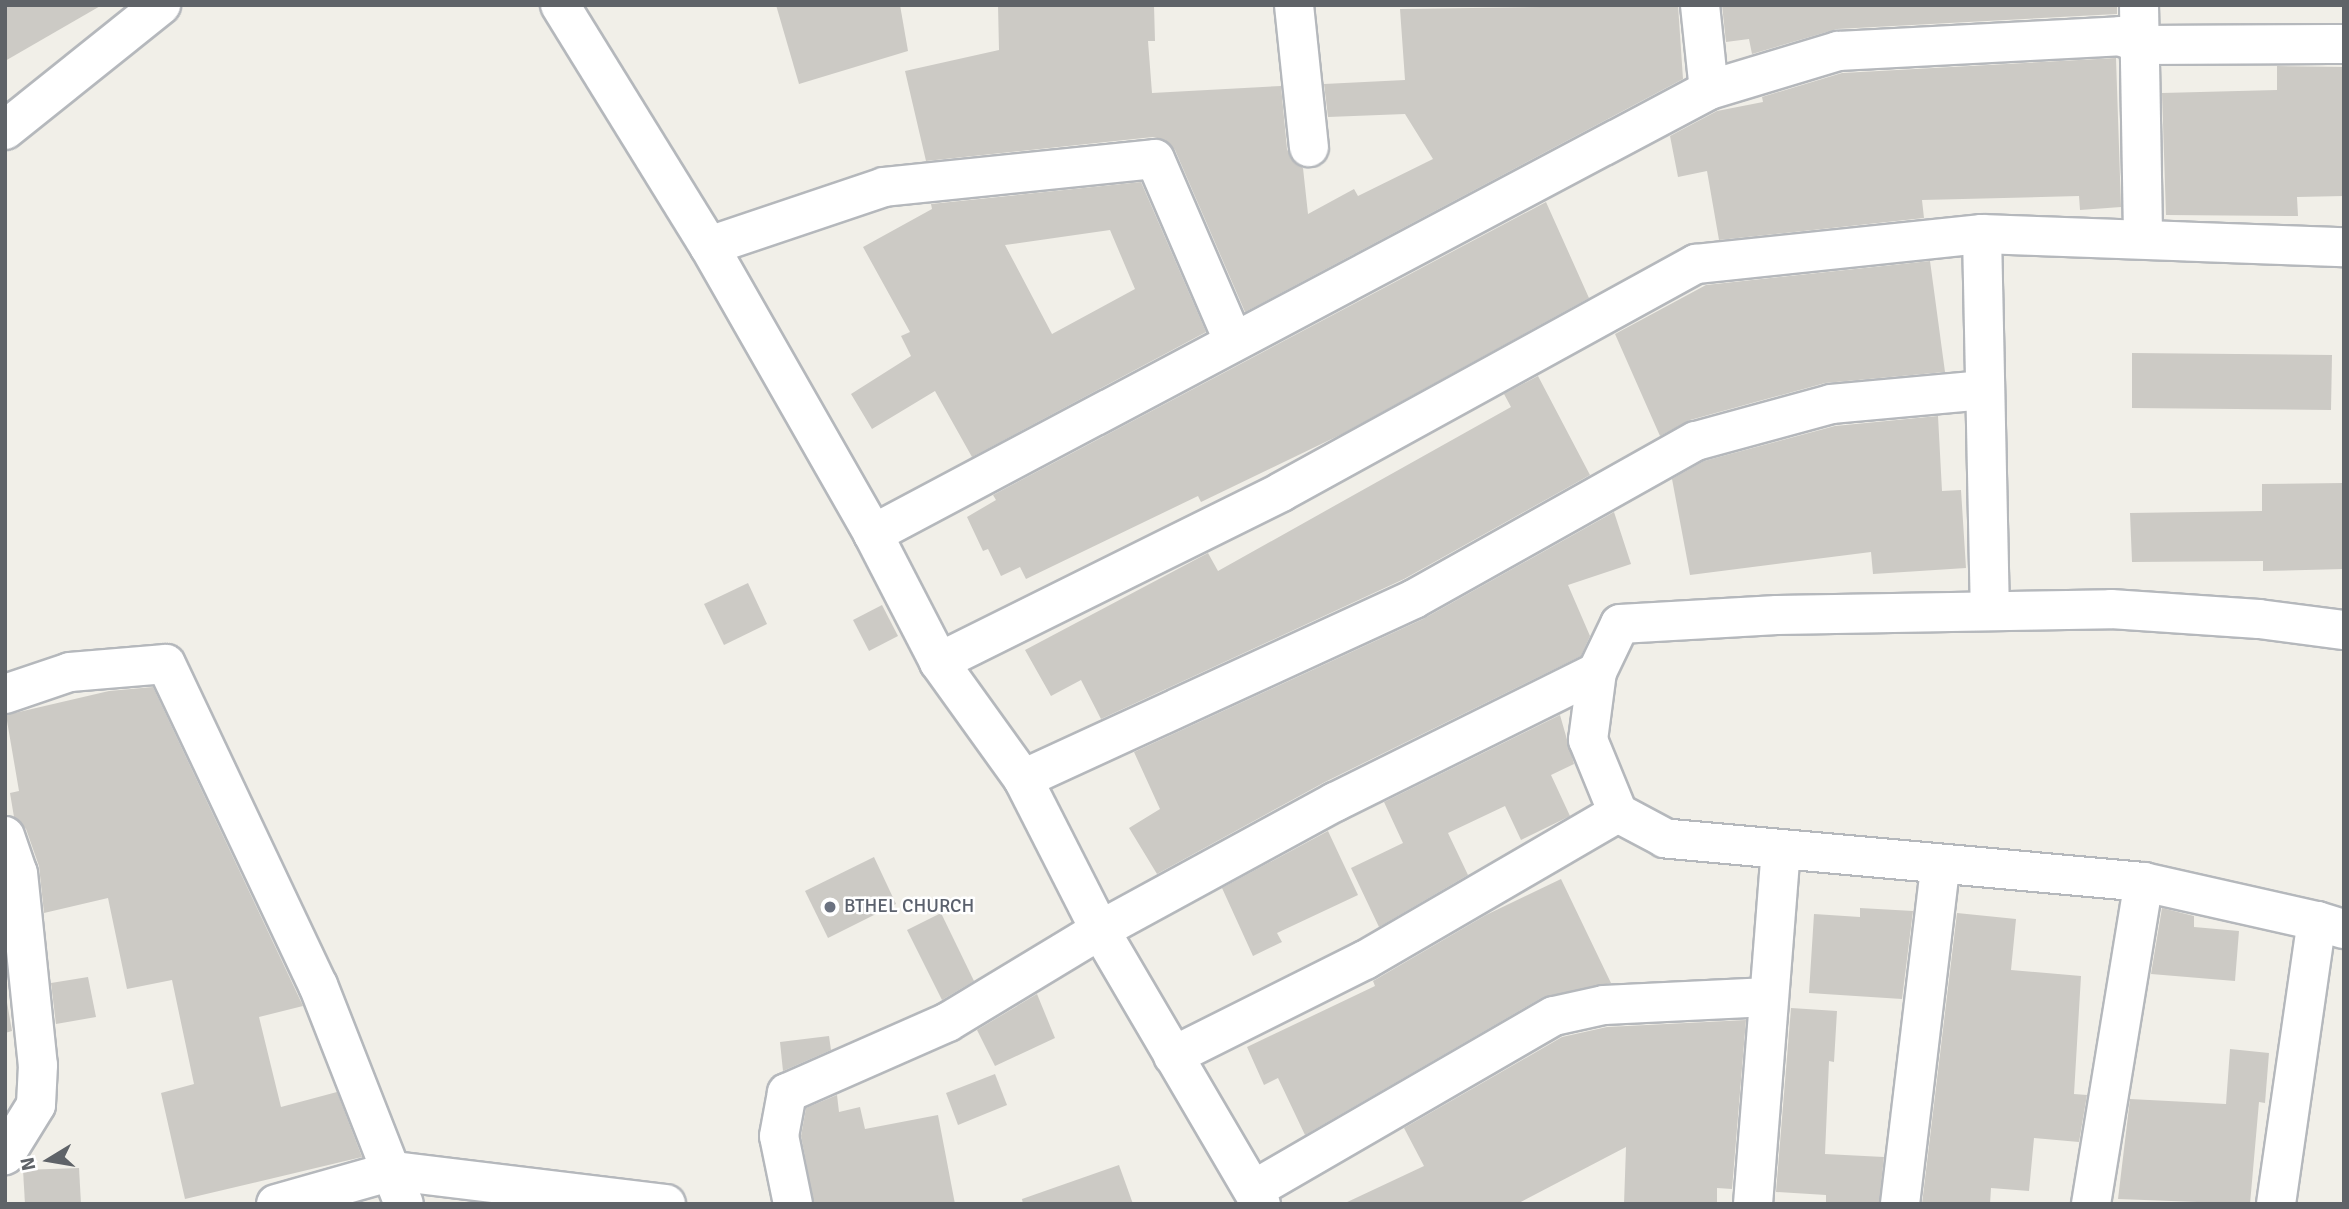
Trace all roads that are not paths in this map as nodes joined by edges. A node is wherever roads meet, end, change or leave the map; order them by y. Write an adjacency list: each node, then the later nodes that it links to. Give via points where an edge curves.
1 (161, 5): 9 (street)
2 (1294, 5): 10 (street)
3 (1700, 5): 8 (street)
4 (2139, 5): 7 (street)
5 (570, 8): 13 (street)
6 (2344, 44): 7 (street)
7 (2142, 45): 8 (street, via 2120,36 1838,51); 12 (street)
8 (1709, 90): 15 (street)
9 (5, 130)
10 (1309, 147)
11 (1982, 234): 12 (street); 16 (street); 20 (street, via 1696,264 1281,492)
12 (2143, 239): 14 (street)
13 (709, 246): 15 (street, via 884,187 1155,159); 17 (street)
14 (2344, 247)
15 (1234, 342): 17 (street)
16 (1984, 390): 18 (street); 23 (street, via 1831,404 1696,441 1414,599)
17 (873, 534): 20 (street)
18 (1990, 611): 19 (street, via 2111,609); 21 (street, via 1620,624)
19 (2344, 630)
20 (939, 662): 23 (street)
21 (1597, 672): 24 (street, via 1588,740); 30 (street, via 1335,802)
22 (5, 694): 34 (street, via 70,672 166,664 318,985)
23 (1023, 779): 30 (street)
24 (1618, 813): 26 (street, via 1665,838); 32 (street, via 1365,960)
25 (5, 836): 33 (street, via 18,873 38,1065 36,1105)
26 (1782, 852): 27 (street); 31 (street)
27 (1940, 867): 28 (street); 40 (street)
28 (2144, 881): 29 (street); 41 (street)
29 (2331, 925): 42 (street)
30 (1100, 930): 32 (street); 38 (street, via 948,1022 788,1093 779,1136)
31 (1769, 997): 35 (street, via 1604,1005 1554,1016); 39 (street)
32 (1173, 1056): 35 (street)
33 (9, 1142)
34 (399, 1188): 36 (street); 37 (street)
35 (1258, 1196)
36 (276, 1204)
37 (666, 1204)
38 (793, 1204)
39 (1753, 1204)
40 (1900, 1204)
41 (2091, 1204)
42 (2276, 1204)

